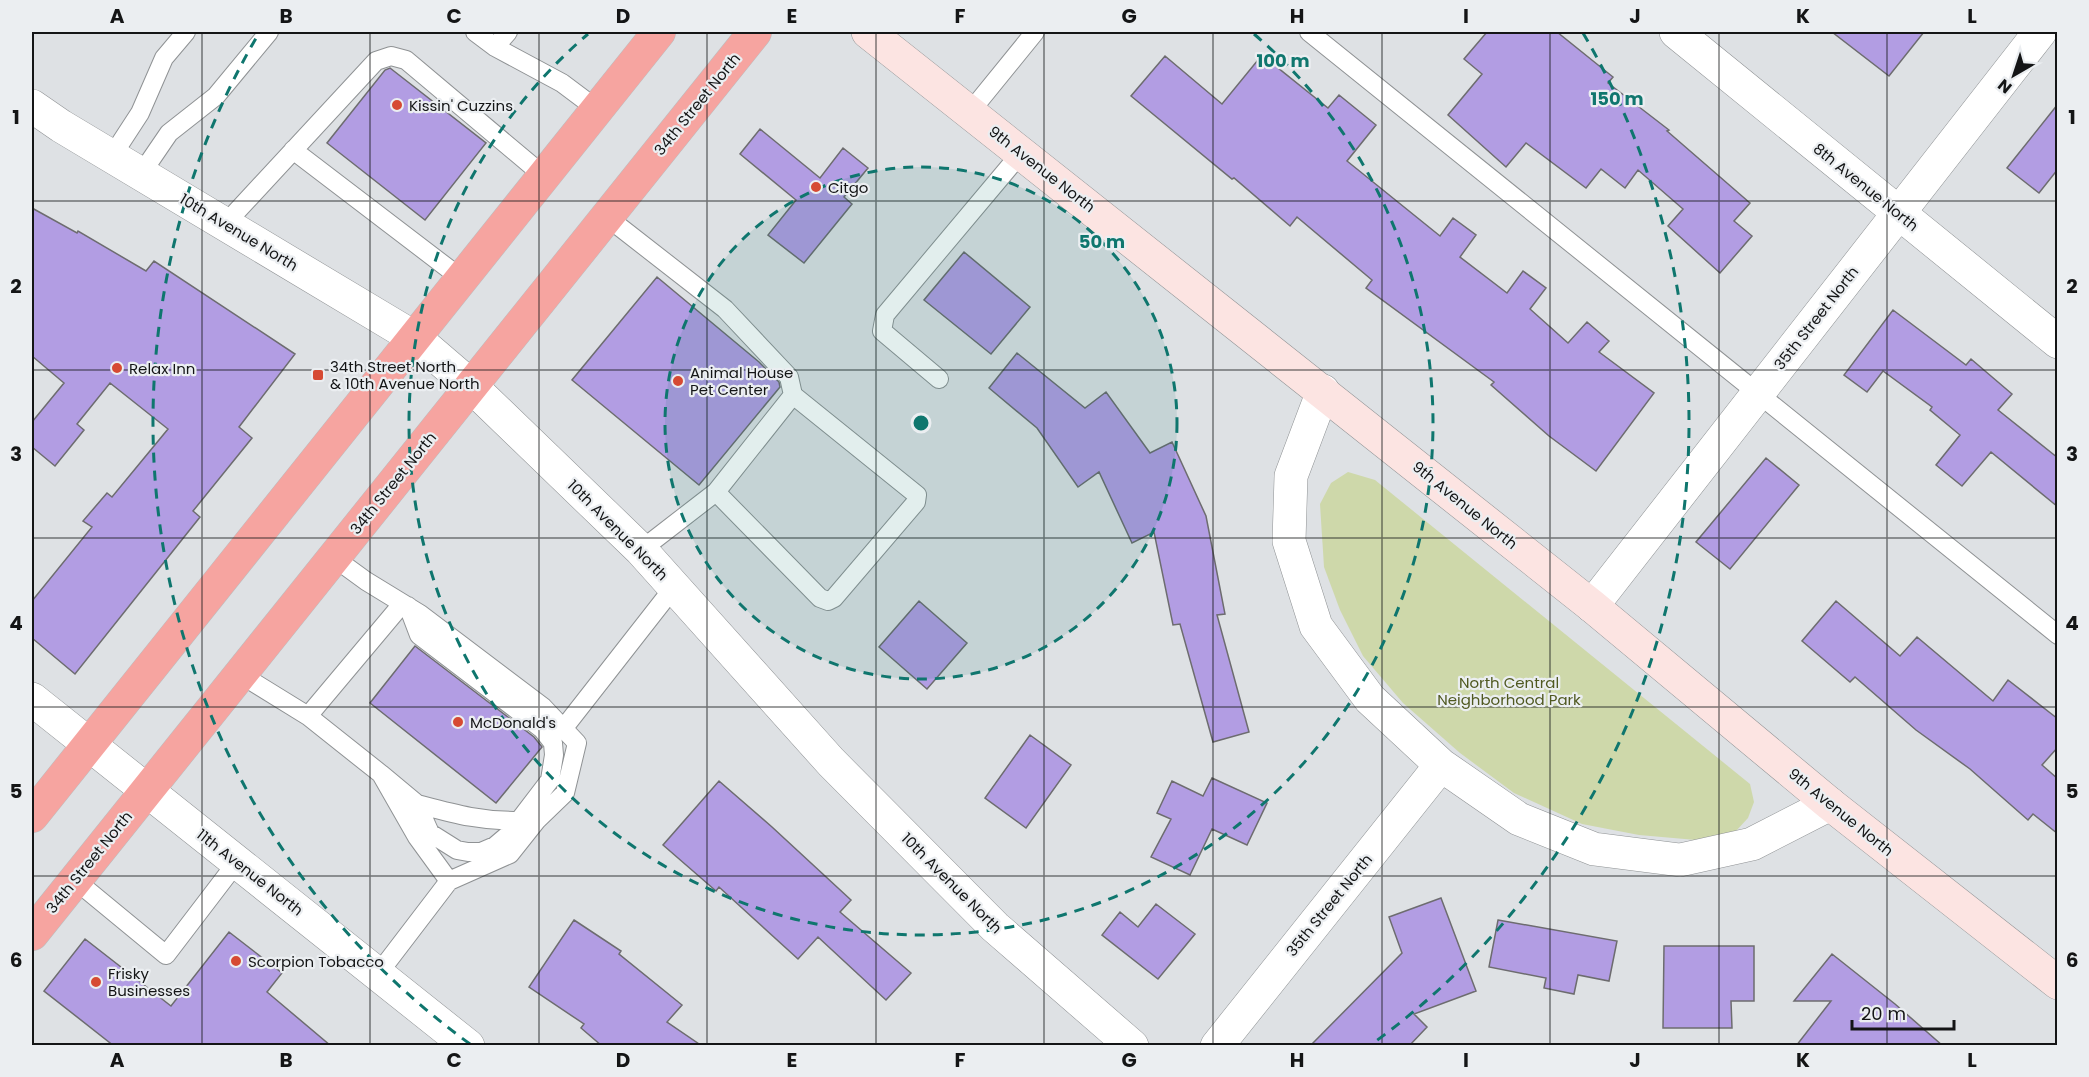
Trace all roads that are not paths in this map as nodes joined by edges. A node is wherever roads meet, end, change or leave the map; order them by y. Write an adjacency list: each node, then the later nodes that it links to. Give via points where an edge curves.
1 (186, 32): 18 (lane, via 164,58 140,113)
2 (269, 32): 19 (lane, via 216,96 169,133)
3 (475, 32): 12 (lane)
4 (508, 32): 12 (lane)
5 (659, 32): 14 (highway)
6 (755, 32): 22 (highway, 34th Street North)
7 (868, 32): 15 (street, 9th Avenue North)
8 (1035, 32): 15 (lane)
9 (1309, 32): 30 (lane)
10 (1676, 32): 21 (street, 8th Avenue North)
11 (2040, 32): 21 (street, 35th Street North)
12 (495, 47): 14 (lane, via 562,83)
13 (32, 106): 18 (street, 10th Avenue North)
14 (598, 110): 20 (highway)
15 (970, 112): 17 (street, 9th Avenue North)
16 (293, 150): 20 (lane, via 376,61 392,56 406,60); 23 (lane); 24 (lane)
17 (1021, 153): 27 (lane, via 885,315 882,331); 29 (street, 9th Avenue North)
18 (112, 156): 19 (street, 10th Avenue North)
19 (141, 174): 23 (street, 10th Avenue North)
20 (544, 176): 24 (highway)
21 (1898, 213): 26 (street, 8th Avenue North); 30 (street, 35th Street North)
22 (607, 217): 28 (highway, 34th Street North); 31 (lane, via 724,309 789,377)
23 (225, 224): 25 (street, 10th Avenue North)
24 (462, 279): 25 (highway)
25 (415, 338): 28 (street, 10th Avenue North); 43 (highway)
26 (2058, 342)
27 (939, 379)
28 (471, 386): 33 (street, 10th Avenue North); 34 (highway, 34th Street North)
29 (1323, 392): 37 (street, 9th Avenue North); 44 (street, via 1291,476 1289,541 1316,626 1370,699)
30 (1758, 393): 37 (street, 35th Street North); 38 (lane)
31 (793, 395): 32 (lane); 32 (lane, via 911,489 917,495 916,502 828,601 820,598)
32 (716, 492): 33 (lane)
33 (641, 550): 35 (street, 10th Avenue North)
34 (333, 557): 36 (lane); 39 (highway, 34th Street North)
35 (674, 586): 42 (lane); 58 (street, 10th Avenue North, via 831,762 987,919)
36 (405, 605): 41 (lane); 42 (lane, via 543,707); 50 (lane, via 419,635 542,729 553,743 550,780)
37 (1592, 606): 48 (street, 9th Avenue North)
38 (2058, 635)
39 (240, 674): 41 (lane); 46 (highway, 34th Street North)
40 (32, 699): 43 (street, 11th Avenue North)
41 (308, 716): 45 (lane)
42 (563, 729): 53 (lane, via 577,743 565,793 510,854)
43 (89, 744): 46 (street, 11th Avenue North); 49 (highway)
44 (1441, 765): 48 (street, via 1519,819 1594,849 1680,860 1752,844); 59 (street, 35th Street North)
45 (381, 774): 47 (lane); 53 (lane, via 417,837)
46 (147, 790): 51 (street, 11th Avenue North); 52 (highway, 34th Street North)
47 (417, 804): 50 (lane, via 482,820); 50 (lane, via 430,832 457,850 468,852 495,846)
48 (1830, 804): 56 (street, 9th Avenue North)
49 (32, 816)
50 (519, 821)
51 (237, 862): 52 (lane, via 166,955); 55 (street, 11th Avenue North)
52 (75, 880): 54 (highway, 34th Street North)
53 (449, 881): 55 (lane)
54 (32, 934)
55 (378, 974): 57 (street, 11th Avenue North)
56 (2058, 983)
57 (468, 1046)
58 (1132, 1046)
59 (1217, 1046)

